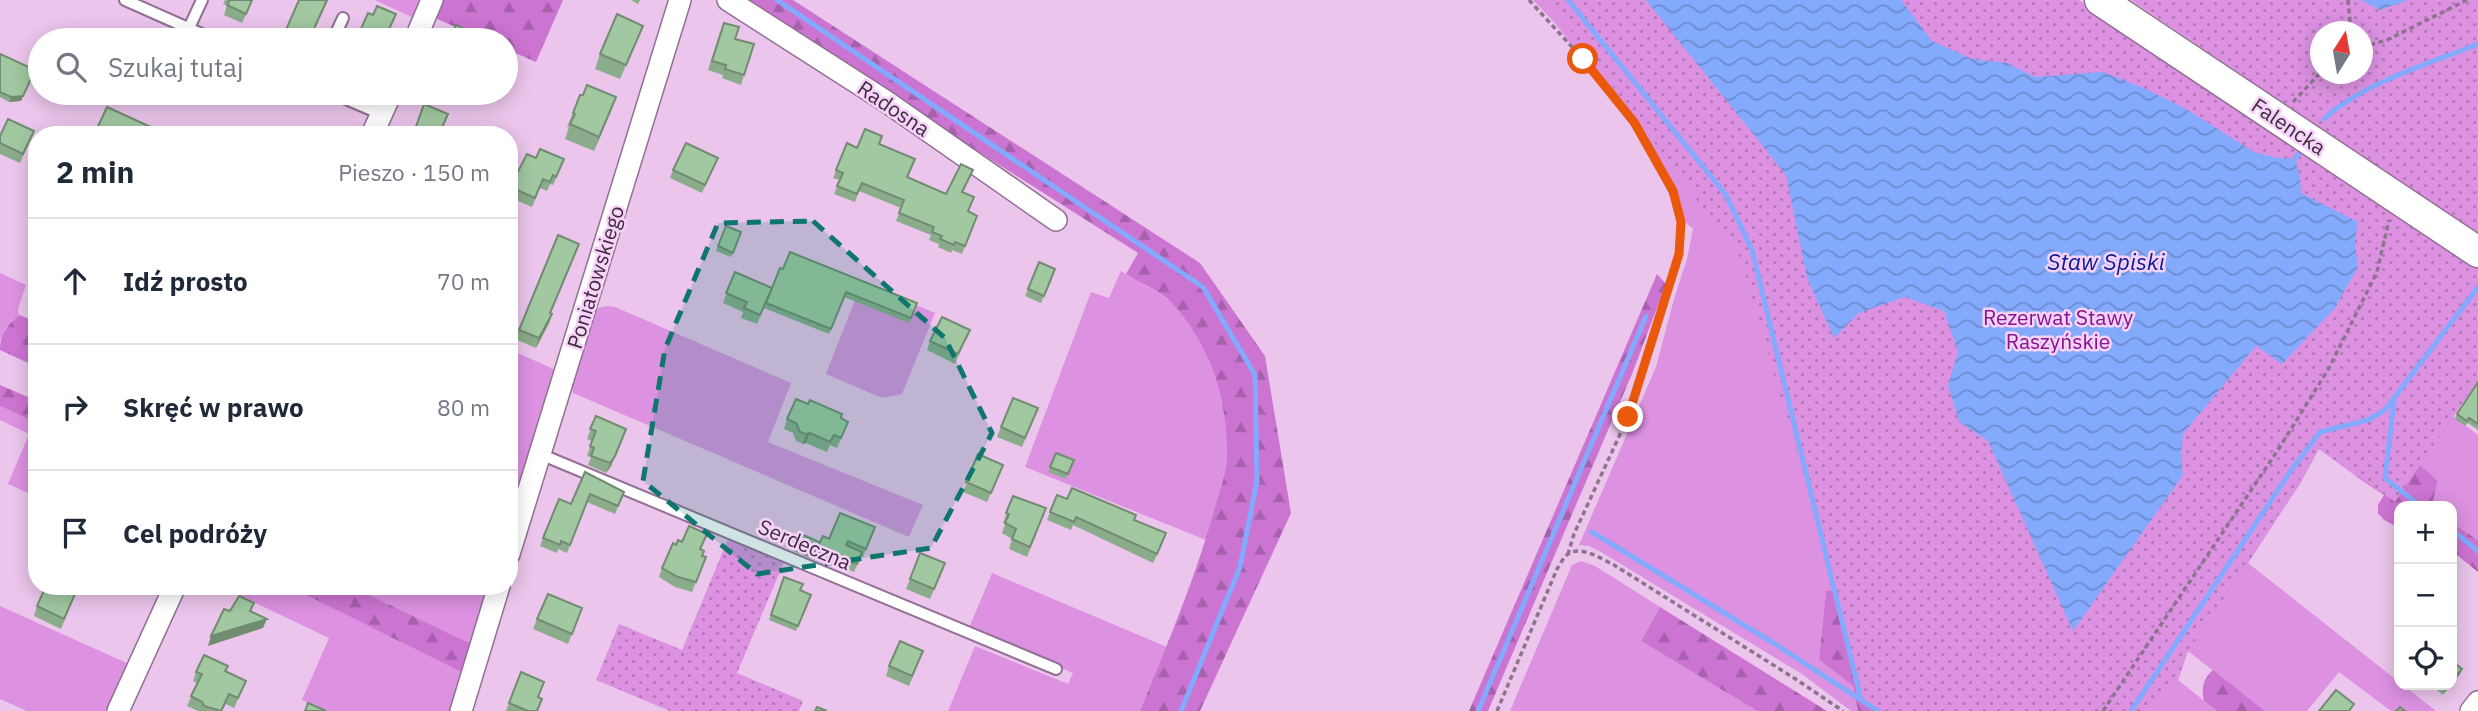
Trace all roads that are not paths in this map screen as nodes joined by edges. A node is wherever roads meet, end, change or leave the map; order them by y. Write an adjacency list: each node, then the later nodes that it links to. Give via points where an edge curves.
1 (125, 0): 8 (lane)
2 (201, 0): 8 (lane)
3 (432, 0): 10 (street)
4 (680, 0): 17 (street, Poniatowskiego)
5 (728, 0): 15 (street, Radosna, via 884,100)
6 (2100, 0): 16 (street, Falencka)
7 (343, 19): 9 (lane)
8 (189, 28)
9 (339, 28)
10 (420, 28)
11 (360, 105): 13 (lane)
12 (385, 105): 13 (street)
13 (381, 114): 14 (street)
14 (376, 126)
15 (1056, 220)
16 (2478, 252)
17 (540, 453): 18 (street, Poniatowskiego); 21 (lane, Serdeczna)
18 (518, 525)
19 (170, 595): 23 (street)
20 (496, 595): 24 (street)
21 (1056, 669)
22 (2478, 702): 25 (street)
23 (118, 711)
24 (461, 711)
25 (2471, 711)

